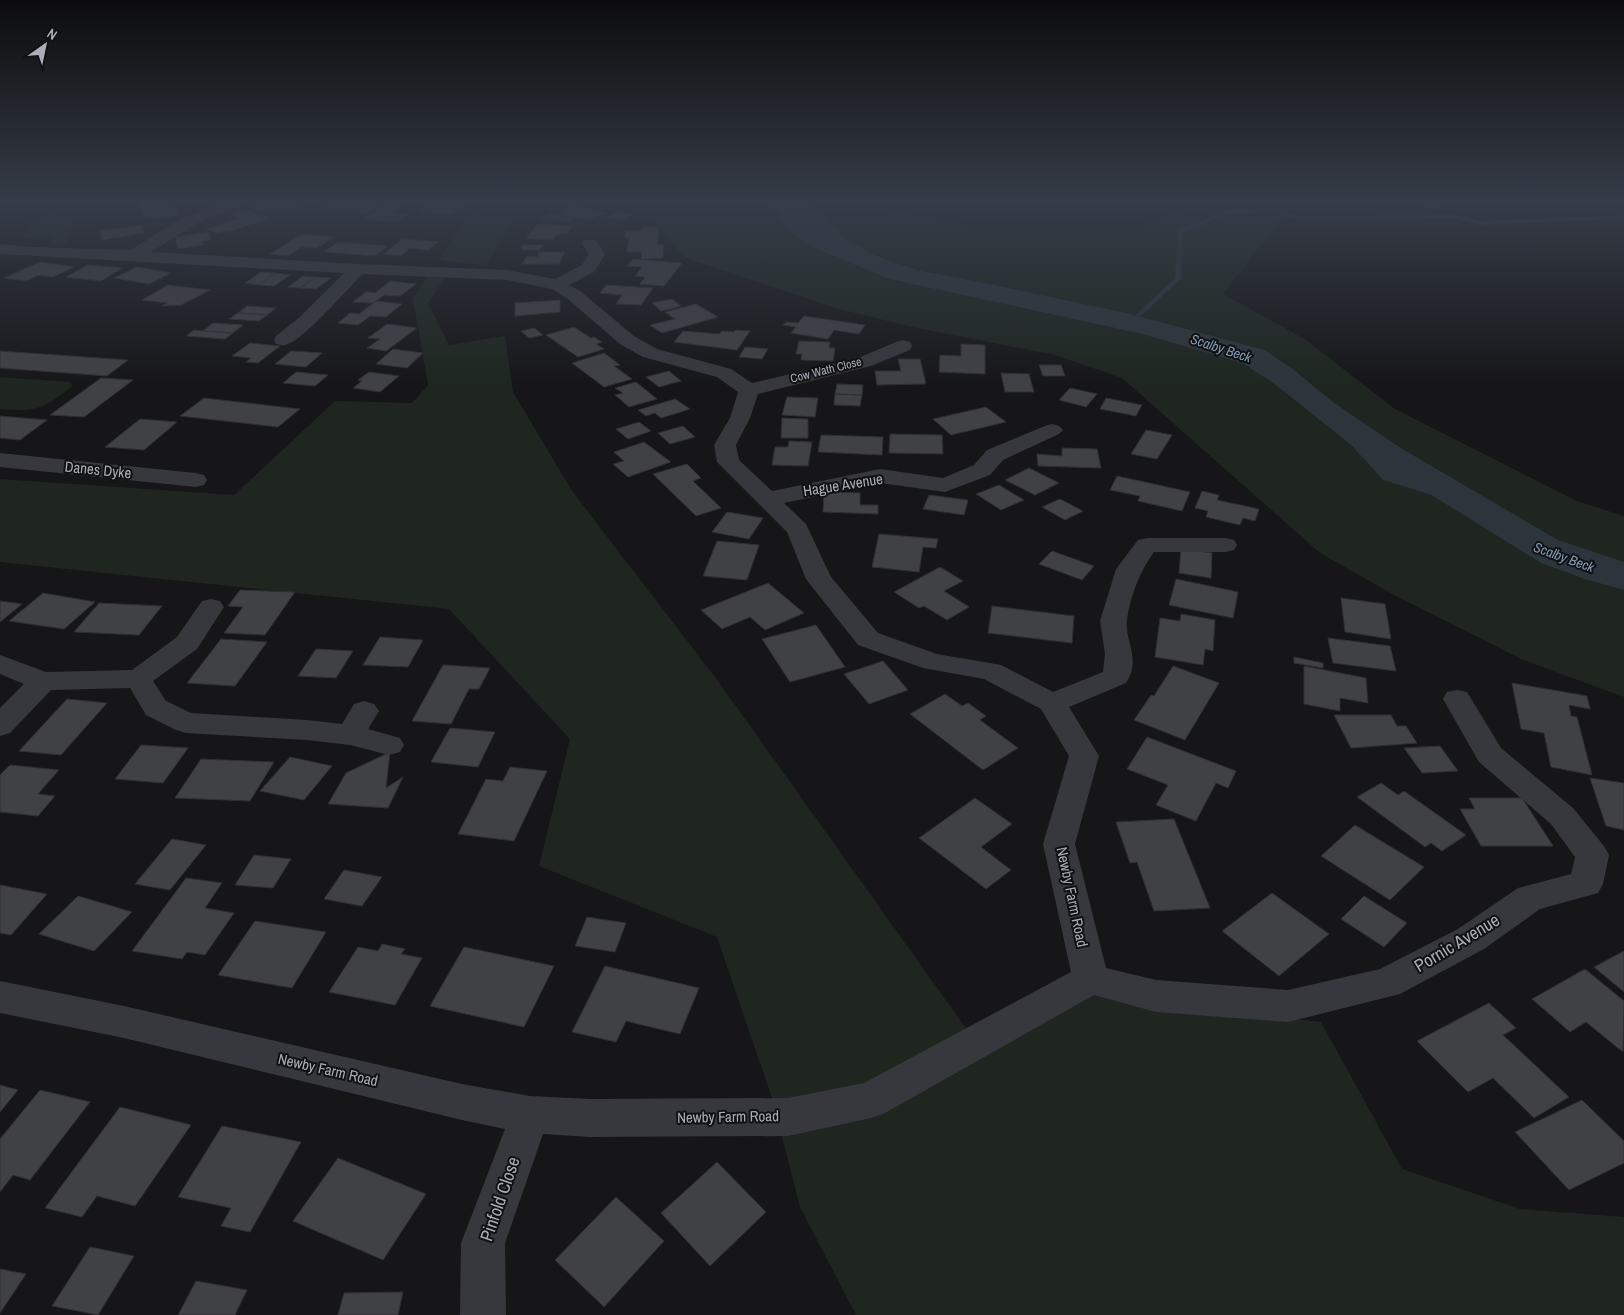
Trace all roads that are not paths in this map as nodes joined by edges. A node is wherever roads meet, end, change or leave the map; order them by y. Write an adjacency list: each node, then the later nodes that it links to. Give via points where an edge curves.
1 (278, 264): 3 (street)
2 (590, 264): 4 (street)
3 (358, 269): 4 (street, via 507,275); 5 (street)
4 (557, 285): 7 (street, via 574,295 627,340 650,353 724,373)
5 (283, 340)
6 (903, 346): 7 (street, Cow Wath Close, via 864,362)
7 (749, 390): 11 (street, via 740,418 725,445 728,462)
8 (1052, 430): 11 (street, Hague Avenue, via 995,455 982,470 945,485 880,476)
9 (0, 460): 10 (street, Danes Dyke)
10 (196, 480)
11 (768, 499): 18 (street, via 798,529 819,579 868,639 933,662 991,671)
12 (1224, 545): 18 (street, via 1147,545 1129,569 1113,621 1120,654 1116,677)
13 (211, 607): 15 (street, via 187,642)
14 (0, 664): 16 (street)
15 (138, 679): 16 (street); 20 (street, via 156,708 186,723 307,730 357,723)
16 (43, 681): 19 (street)
17 (1457, 699): 21 (street, Pornic Avenue, via 1490,755 1562,816 1592,855 1586,884 1530,898 1472,939 1387,983 1288,1006 1156,996)
18 (1052, 703): 21 (street, Newby Farm Road, via 1084,756 1059,844)
19 (0, 726)
20 (389, 745)
21 (1091, 979): 23 (street, Newby Farm Road, via 871,1100 788,1117 590,1118)
22 (0, 997): 23 (street, Newby Farm Road, via 124,1022 462,1102)
23 (530, 1115): 24 (street, Pinfold Close, via 483,1243)
24 (483, 1315)

